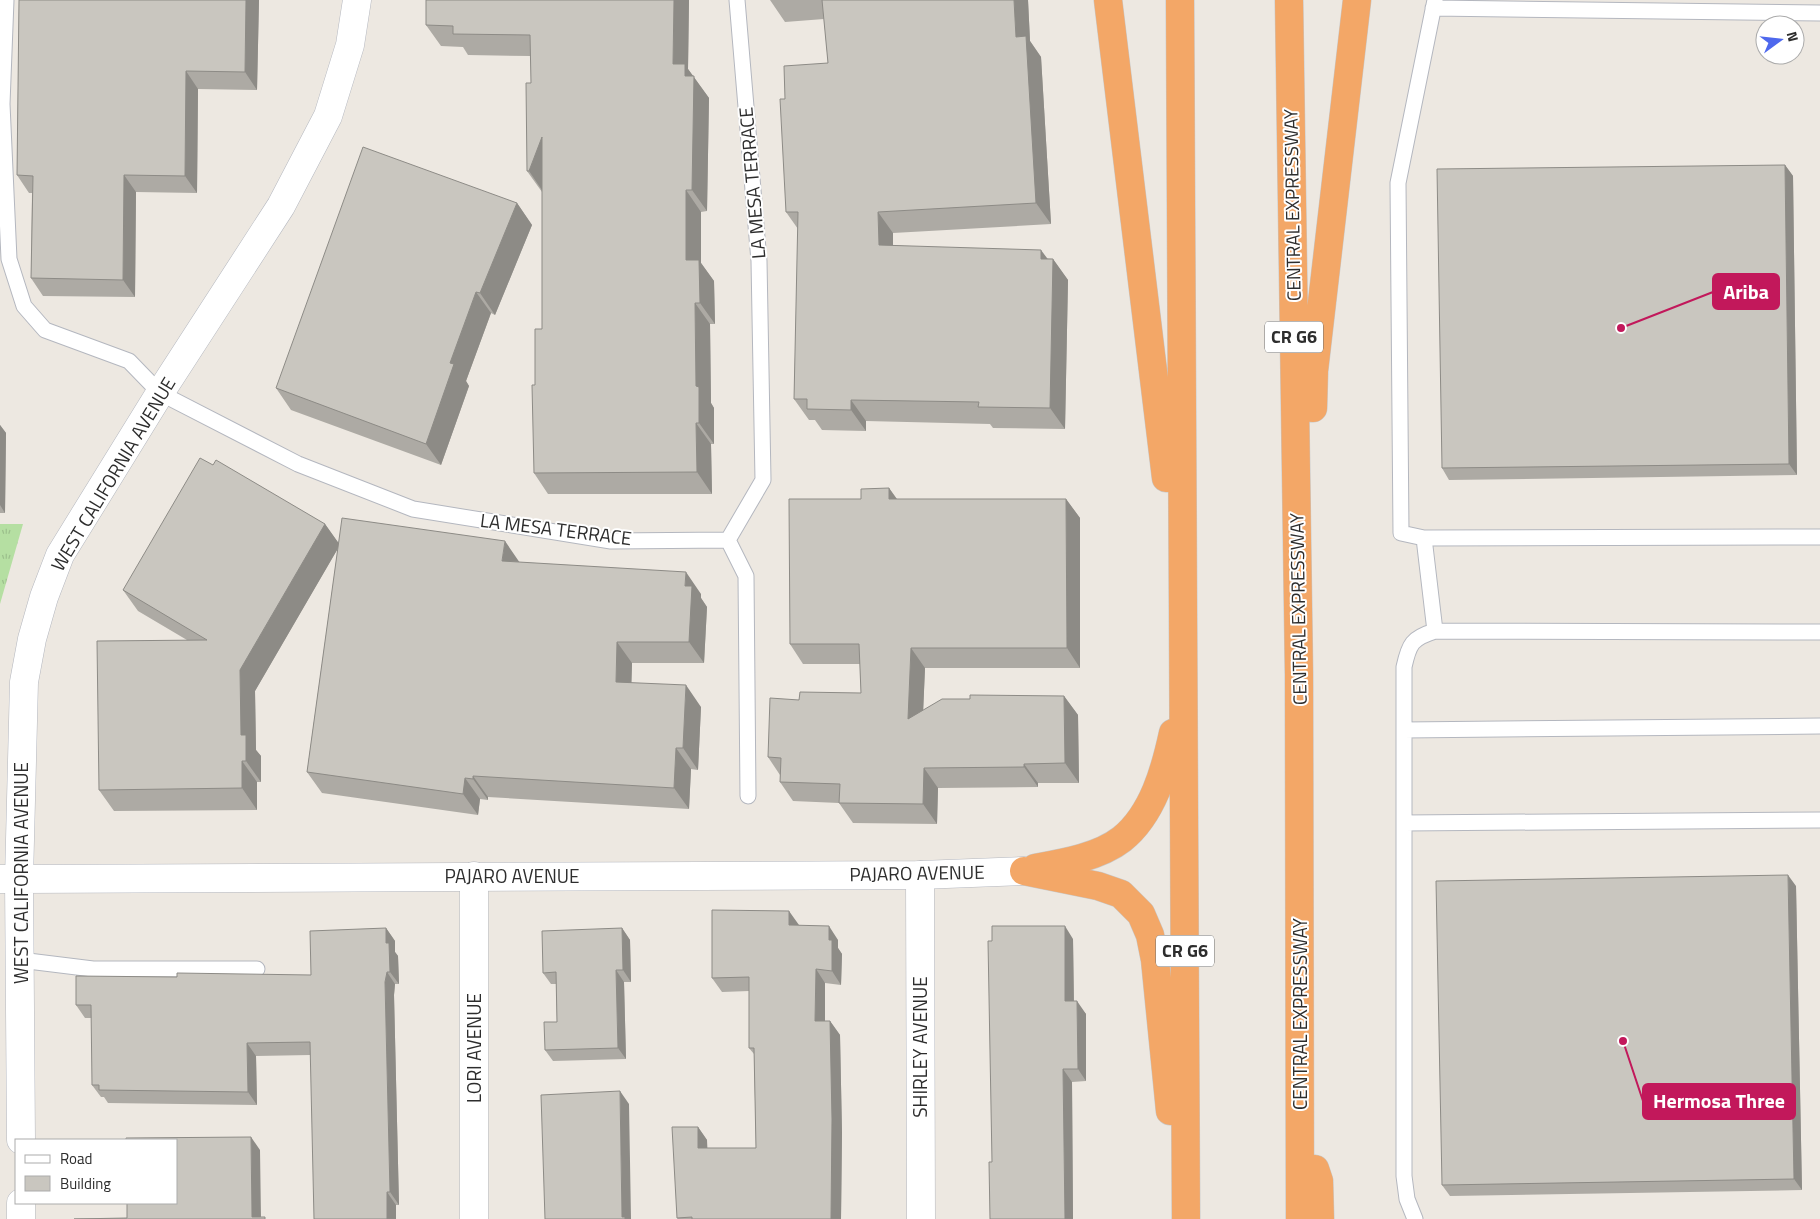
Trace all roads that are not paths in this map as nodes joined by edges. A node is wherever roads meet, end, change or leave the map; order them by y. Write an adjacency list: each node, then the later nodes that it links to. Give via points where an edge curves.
1 (6, 0): 10 (lane, LA MESA TERRACE, via 2,104 9,259 24,306 45,330 129,361)
2 (357, 0): 10 (street, WEST CALIFORNIA AVENUE, via 350,46 328,116 281,206)
3 (737, 0): 13 (lane, LA MESA TERRACE, via 759,261 763,480)
4 (1108, 0): 14 (highway)
5 (1180, 0): 14 (highway, CR G6)
6 (1289, 0): 17 (highway, CENTRAL EXPRESSWAY / CR G6)
7 (1357, 0): 17 (highway, via 1314,371 1312,517)
8 (1434, 4): 9 (lane); 12 (lane, via 1398,183 1401,533)
9 (1820, 13)
10 (160, 393): 13 (lane, LA MESA TERRACE, via 298,464 413,509 611,541); 27 (street, WEST CALIFORNIA AVENUE, via 60,555 41,606 24,682)
11 (1820, 537): 12 (lane)
12 (1424, 538): 15 (lane)
13 (728, 540): 21 (lane, via 746,576)
14 (1182, 605): 18 (highway, CR G6)
15 (1435, 631): 16 (lane); 20 (lane, via 1418,636 1408,648 1404,667)
16 (1820, 632)
17 (1299, 674): 30 (highway, CENTRAL EXPRESSWAY / CR G6)
18 (1183, 683): 24 (highway, via 1167,762 1155,795 1140,818 1122,839 1099,850 1067,862); 37 (highway, CR G6)
19 (1820, 726): 20 (lane)
20 (1404, 730): 23 (lane)
21 (748, 796)
22 (1820, 820): 23 (lane)
23 (1404, 823): 40 (lane, via 1404,1176 1407,1199)
24 (1024, 871): 25 (street, PAJARO AVENUE); 36 (highway, via 1121,894 1141,914 1156,960)
25 (920, 875): 26 (street, PAJARO AVENUE); 35 (street, SHIRLEY AVENUE)
26 (474, 876): 27 (street, PAJARO AVENUE); 34 (street, LORI AVENUE)
27 (9, 879): 28 (street, WEST CALIFORNIA AVENUE)
28 (20, 960): 29 (lane, via 93,969); 31 (street, WEST CALIFORNIA AVENUE)
29 (257, 969)
30 (1300, 1127): 38 (highway, CENTRAL EXPRESSWAY / CR G6); 39 (highway, via 1319,1181)
31 (21, 1139)
32 (21, 1204): 33 (street)
33 (21, 1219)
34 (474, 1219)
35 (921, 1219)
36 (1180, 1219)
37 (1186, 1219)
38 (1300, 1219)
39 (1320, 1219)
40 (1415, 1219)

